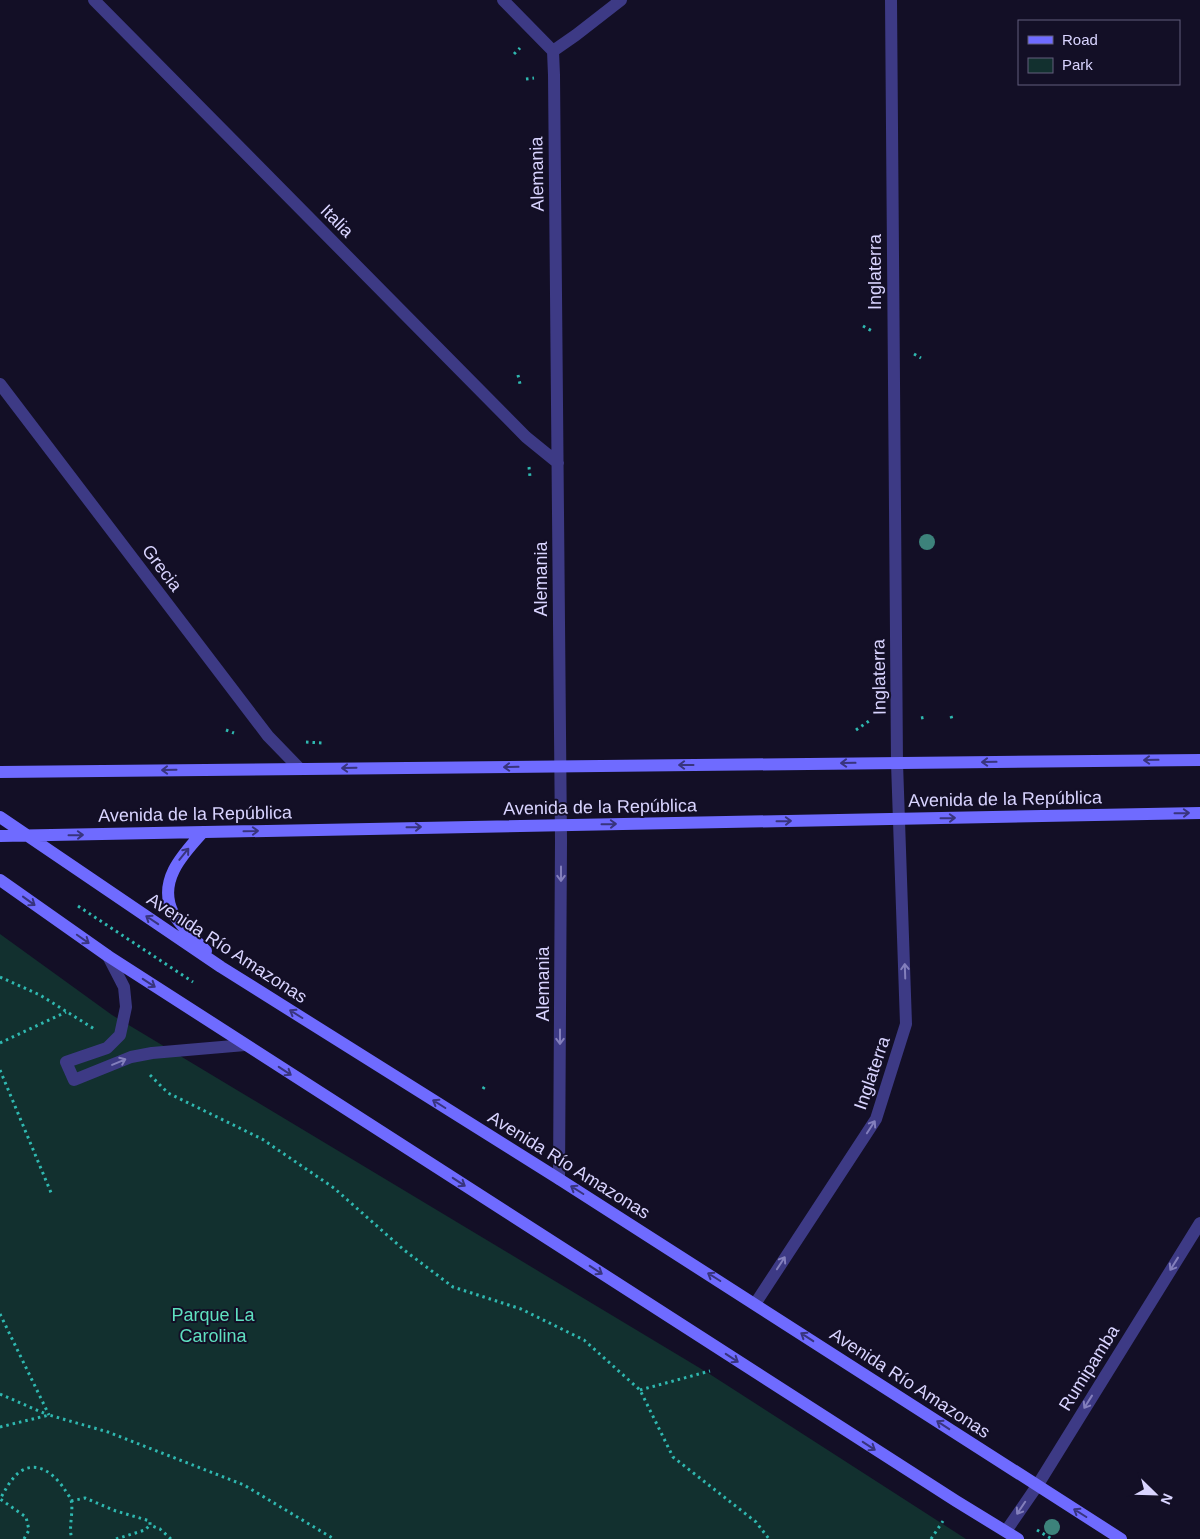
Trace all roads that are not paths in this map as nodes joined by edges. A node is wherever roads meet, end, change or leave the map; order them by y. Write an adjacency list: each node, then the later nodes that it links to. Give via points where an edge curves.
1 (94, 0): 7 (street, Italia, via 526,437)
2 (503, 0): 5 (street)
3 (621, 0): 5 (street)
4 (889, 3): 9 (street, Inglaterra)
5 (553, 51): 7 (street, Alemania)
6 (0, 384): 11 (street, Grecia, via 268,736)
7 (558, 463): 10 (street, Alemania)
8 (1200, 760): 9 (main road, Avenida de la República, one-way to 9)
9 (897, 763): 10 (main road, Avenida de la República, one-way to 10); 15 (street, Inglaterra)
10 (560, 766): 11 (main road, Avenida de la República, one-way to 11); 16 (street, Alemania)
11 (300, 769): 12 (main road, Avenida de la República, one-way to 12)
12 (0, 772)
13 (1200, 813): 15 (main road, Avenida de la República, one-way to 13)
14 (0, 817): 19 (main road, Avenida Río Amazonas)
15 (899, 819): 16 (main road, Avenida de la República, one-way to 15); 26 (street, Inglaterra, one-way to 15, via 876,1118 906,1024)
16 (561, 825): 17 (main road, Avenida de la República, one-way to 16); 24 (street, Alemania, one-way to 24)
17 (202, 832): 19 (main road, Avenida de la República, one-way to 17); 22 (main road, one-way to 17, via 181,924 169,902 168,890 176,864)
18 (0, 836): 19 (main road, Avenida de la República)
19 (27, 836): 22 (main road, Avenida Río Amazonas, one-way to 19)
20 (0, 880): 21 (main road, one-way to 21)
21 (108, 956): 23 (main road, one-way to 23); 23 (street, one-way to 23, via 124,987 126,1007 120,1035 107,1048 66,1062 74,1080 131,1057)
22 (221, 967): 24 (main road, Avenida Río Amazonas, one-way to 22)
23 (245, 1045): 28 (main road, one-way to 28)
24 (559, 1178): 26 (main road, Avenida Río Amazonas, one-way to 24)
25 (1200, 1223): 27 (street, Rumipamba, one-way to 27)
26 (755, 1304): 27 (main road, Avenida Río Amazonas, one-way to 26)
27 (1037, 1486): 28 (street, Rumipamba, one-way to 28); 30 (main road, Avenida Río Amazonas, one-way to 27)
28 (1006, 1531): 29 (main road)
29 (1018, 1539)
30 (1121, 1539)

